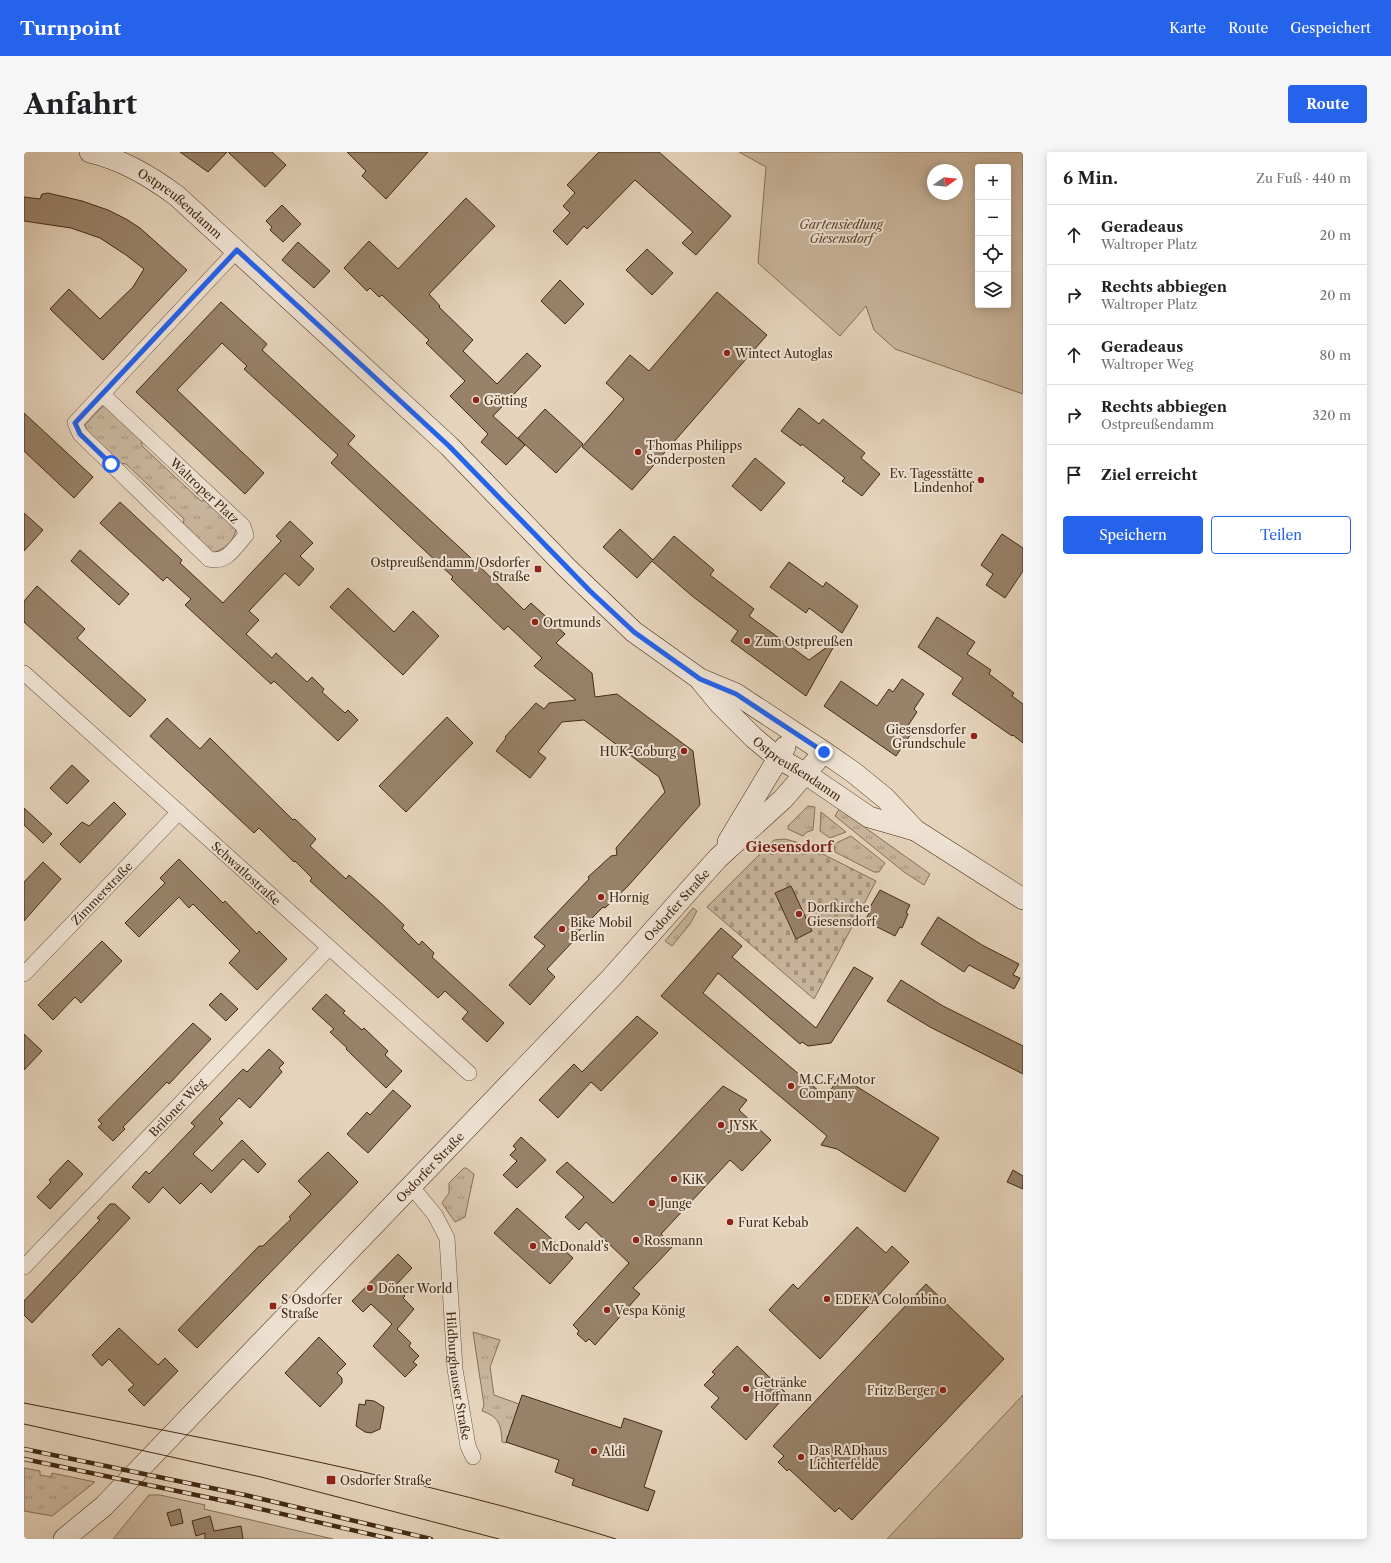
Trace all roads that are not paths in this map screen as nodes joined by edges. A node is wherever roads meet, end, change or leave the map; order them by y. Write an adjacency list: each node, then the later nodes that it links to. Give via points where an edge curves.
1 (90, 152): 2 (main road, Ostpreußendamm, via 124,163 149,176 177,196)
2 (237, 250): 3 (street); 5 (main road, Ostpreußendamm, via 449,446 613,614 657,650)
3 (102, 394): 3 (street, Waltroper Platz, via 75,423 80,434 209,559 223,560 246,535 243,526)
4 (24, 673): 10 (street, Schwatlostraße)
5 (700, 679): 6 (main road, Ostpreußendamm, via 736,694); 8 (main road, Ostpreußendamm, via 720,704)
6 (794, 733): 7 (main road, Ostpreußendamm); 8 (main road, Osdorfer Straße)
7 (824, 752): 9 (main road, Osdorfer Straße); 11 (main road, Ostpreußendamm, via 885,798)
8 (778, 758): 9 (main road, Ostpreußendamm); 12 (main road, Osdorfer Straße)
9 (806, 774): 11 (main road, Ostpreußendamm, via 869,817); 12 (main road, Osdorfer Straße, via 783,799)
10 (179, 812): 14 (street, Schwatlostraße); 15 (street, Zimmerstraße)
11 (915, 830): 13 (main road, Ostpreußendamm)
12 (718, 858): 17 (main road, Osdorfer Straße, via 611,978)
13 (1023, 899)
14 (329, 948): 16 (street, Schwatlostraße); 18 (street, Briloner Weg)
15 (24, 974)
16 (469, 1073)
17 (411, 1186): 19 (street, Hildburghauser Straße, via 436,1215 447,1238 455,1369 468,1446); 20 (main road, Osdorfer Straße)
18 (24, 1267)
19 (473, 1456)
20 (104, 1506): 21 (main road, Osdorfer Straße); 22 (main road, Osdorfer Straße)
21 (64, 1539)
22 (79, 1539)

